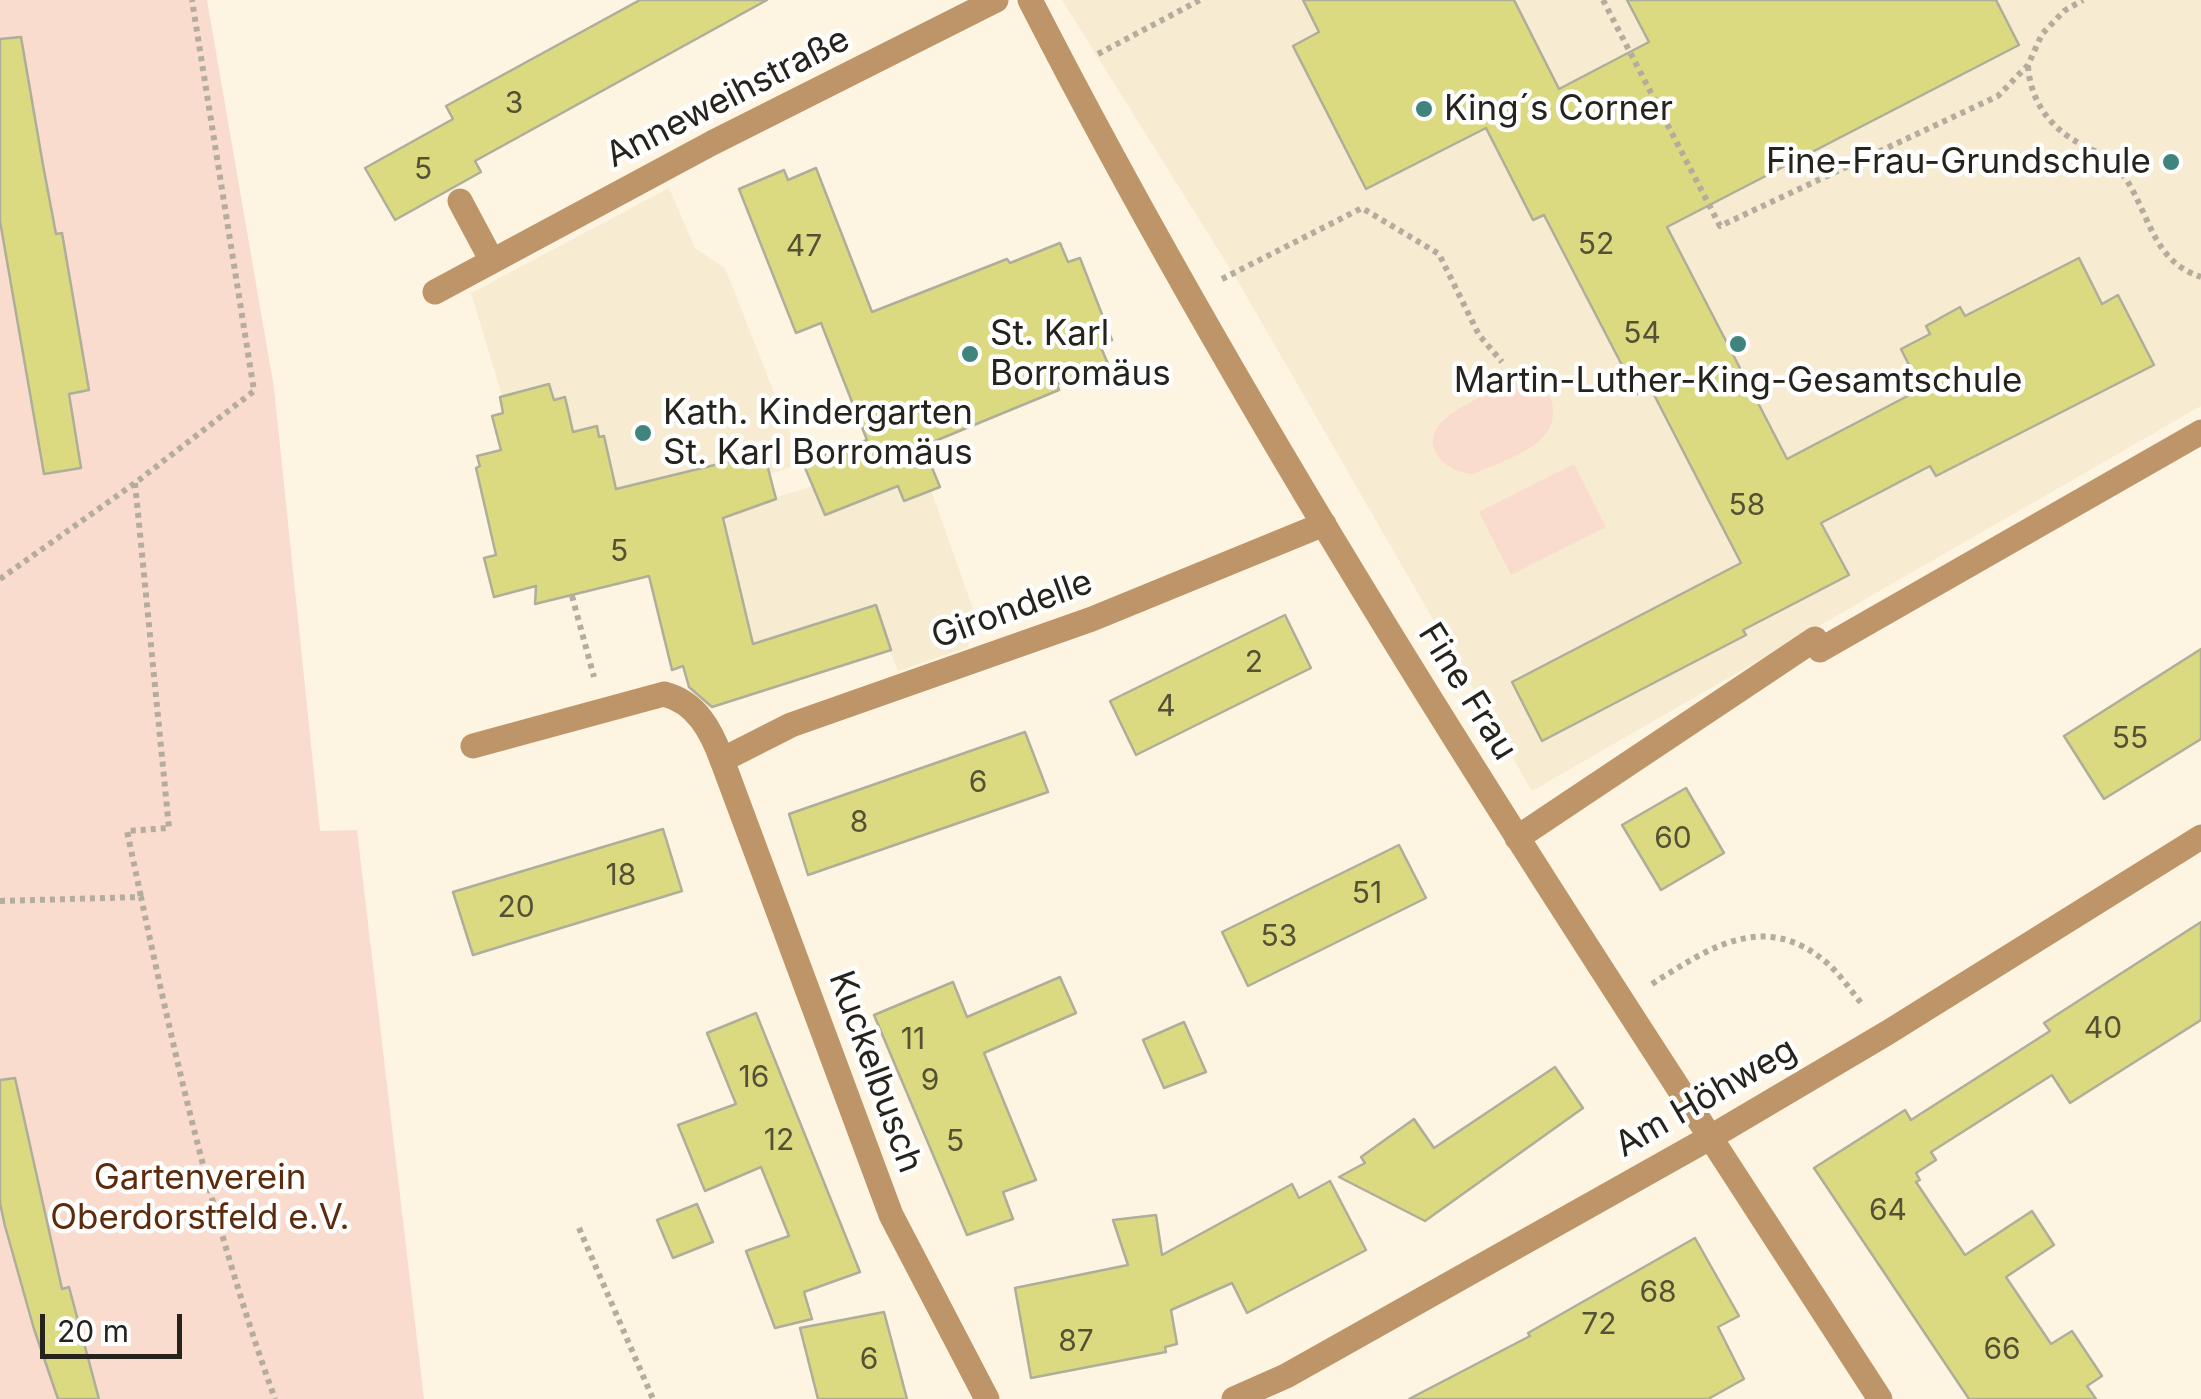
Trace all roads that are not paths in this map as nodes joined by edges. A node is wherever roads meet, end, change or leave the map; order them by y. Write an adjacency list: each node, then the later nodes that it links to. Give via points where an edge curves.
1 (996, 0): 4 (street, Anneweihstraße)
2 (1030, 0): 7 (street, Fine Frau)
3 (460, 200): 4 (street)
4 (492, 261): 5 (street, Anneweihstraße)
5 (435, 292)
6 (2201, 432): 11 (street, via 1820,650 1815,639)
7 (1324, 524): 9 (street, Girondelle, via 1092,619 791,725); 11 (street, Fine Frau)
8 (473, 746): 9 (street, Kuckelbusch, via 664,694 685,699)
9 (722, 760): 13 (street, Kuckelbusch, via 891,1214)
10 (2201, 837): 12 (street, Am Höhweg)
11 (1517, 838): 12 (street, Fine Frau)
12 (1711, 1137): 14 (street, Am Höhweg); 15 (street, Fine Frau)
13 (986, 1399)
14 (1234, 1399)
15 (1880, 1399)

